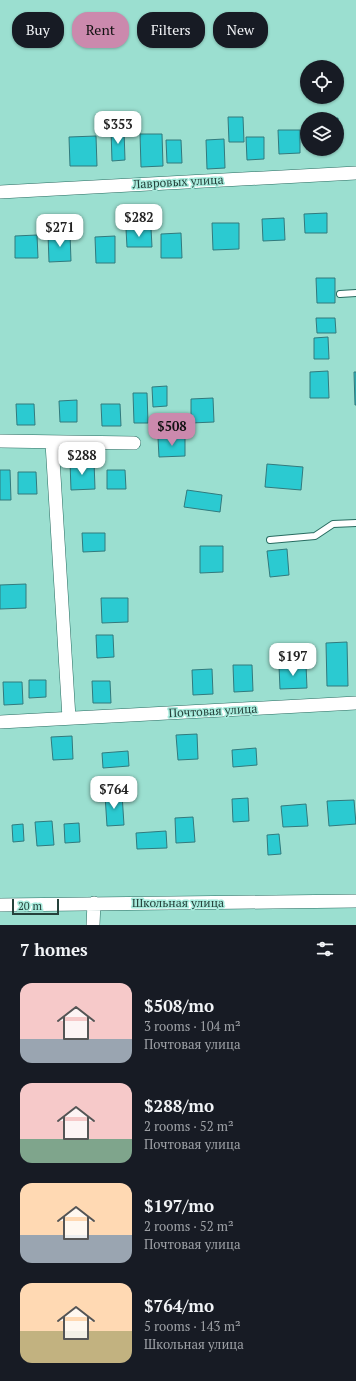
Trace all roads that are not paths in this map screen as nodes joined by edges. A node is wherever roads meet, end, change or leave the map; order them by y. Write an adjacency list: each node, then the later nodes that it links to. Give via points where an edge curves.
1 (356, 173): 2 (street, Лавровых улица)
2 (0, 192)
3 (356, 293): 4 (lane)
4 (340, 294)
5 (0, 441): 6 (street)
6 (52, 442): 7 (street); 11 (street)
7 (134, 443)
8 (356, 523): 9 (lane, via 333,524 315,536)
9 (270, 540)
10 (356, 703): 11 (street, Почтовая улица)
11 (69, 718): 12 (street, Почтовая улица)
12 (0, 722)
13 (356, 901): 14 (street, Школьная улица)
14 (94, 903): 15 (street, Школьная улица); 16 (street)
15 (0, 905)
16 (93, 925)

